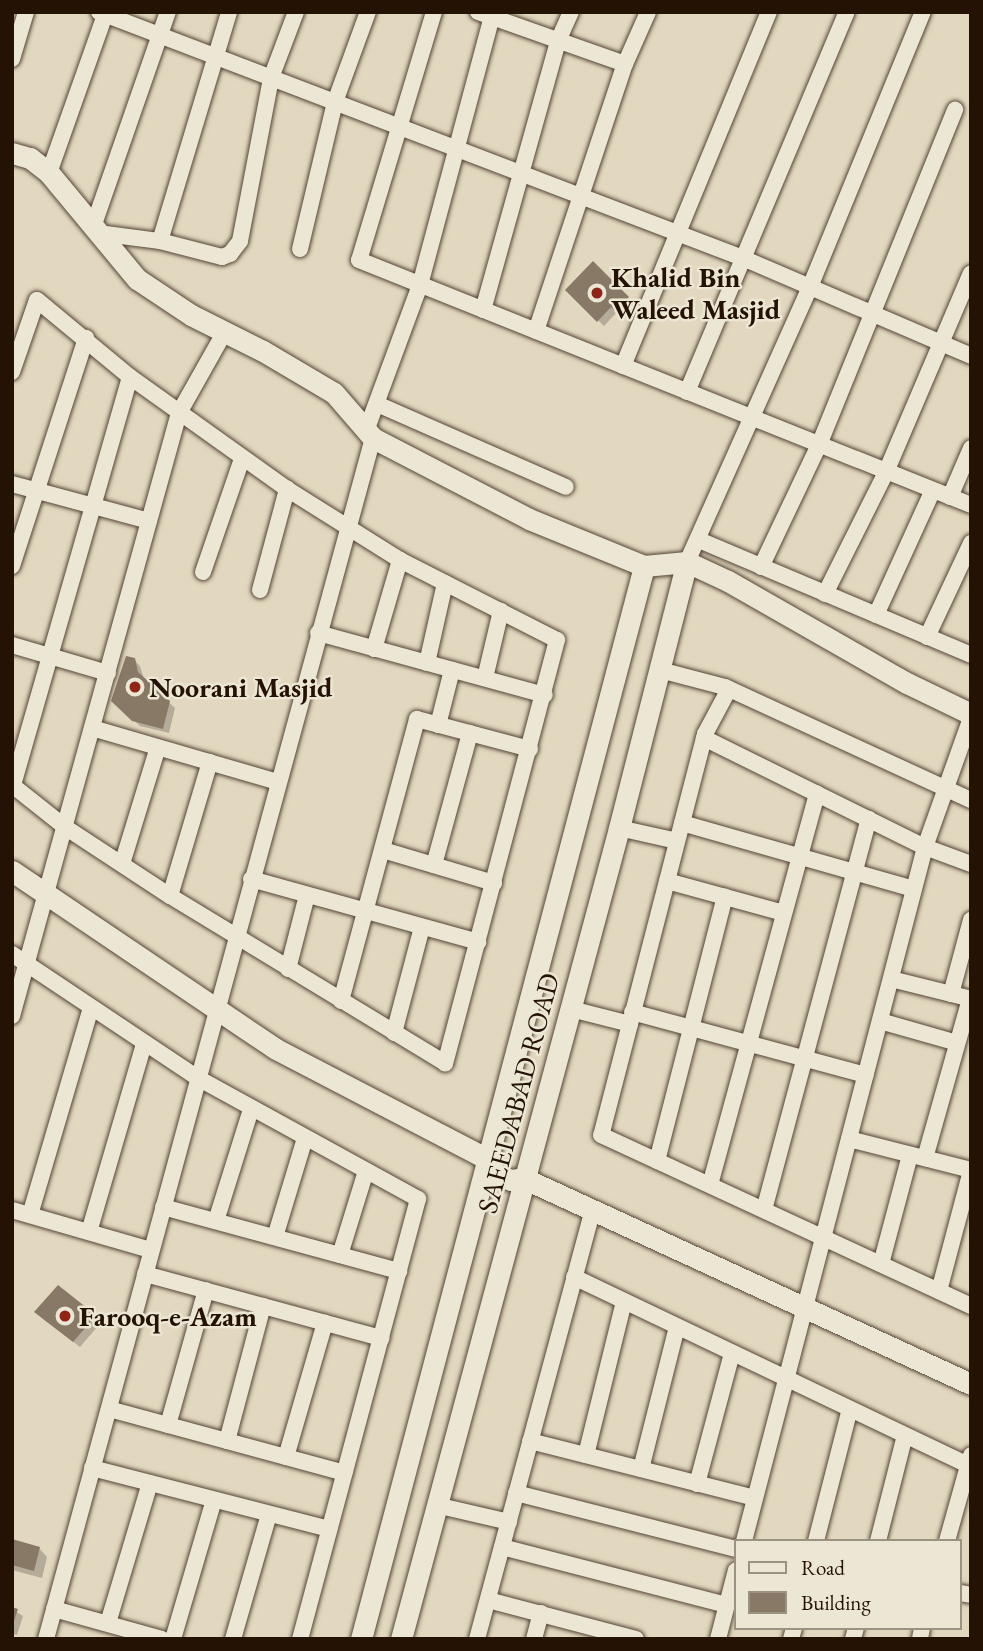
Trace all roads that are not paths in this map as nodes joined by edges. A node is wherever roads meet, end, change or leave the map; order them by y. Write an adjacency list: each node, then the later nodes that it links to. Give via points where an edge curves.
1 (168, 12): 14 (street)
2 (229, 12): 16 (street)
3 (296, 12): 19 (street)
4 (368, 12): 20 (street)
5 (434, 12): 22 (street)
6 (570, 12): 15 (street)
7 (648, 12): 18 (street)
8 (769, 12): 29 (street)
9 (847, 12): 32 (street)
10 (923, 12): 35 (street)
11 (102, 14): 14 (street); 25 (street)
12 (487, 14): 15 (street); 23 (street)
13 (20, 19): 17 (street)
14 (160, 36): 16 (street); 28 (street)
15 (558, 41): 18 (street); 26 (street)
16 (215, 57): 19 (street); 30 (street)
17 (12, 59)
18 (625, 64): 27 (street)
19 (271, 78): 20 (street); 30 (street, via 240,241 222,257)
20 (335, 102): 22 (street); 31 (street)
21 (956, 110): 37 (street)
22 (398, 127): 23 (street); 34 (street, via 359,260)
23 (456, 149): 26 (street); 34 (street)
24 (12, 153): 25 (street, via 30,158)
25 (49, 173): 28 (street)
26 (521, 174): 27 (street); 36 (street)
27 (581, 197): 29 (street); 38 (street)
28 (95, 230): 30 (street); 39 (street, via 137,279)
29 (678, 233): 32 (street); 43 (street)
30 (160, 241)
31 (300, 249)
32 (743, 258): 35 (street); 46 (street)
33 (971, 273): 41 (street)
34 (419, 285): 36 (street); 47 (street)
35 (810, 287): 37 (street); 49 (street)
36 (482, 310): 38 (street)
37 (873, 314): 41 (street); 51 (street)
38 (536, 331): 43 (street)
39 (224, 333): 48 (street); 50 (street, via 334,393)
40 (86, 338): 44 (street, via 37,300); 45 (street); 58 (street)
41 (941, 344): 42 (street); 54 (street)
42 (971, 356)
43 (623, 366): 46 (street)
44 (12, 372)
45 (130, 377): 48 (street); 62 (street)
46 (687, 392): 49 (street)
47 (377, 404): 50 (street); 56 (street)
48 (179, 413): 53 (street); 63 (street)
49 (753, 418): 51 (street); 65 (street)
50 (369, 434): 64 (street); 70 (street, via 528,519)
51 (819, 445): 54 (street); 71 (street)
52 (971, 448): 60 (street)
53 (242, 459): 57 (street); 72 (street)
54 (886, 471): 59 (street); 75 (street)
55 (12, 484): 58 (street)
56 (566, 486)
57 (287, 489): 64 (street); 74 (street)
58 (34, 490): 62 (street); 69 (street)
59 (933, 490): 60 (street); 77 (street)
60 (950, 497): 61 (street)
61 (971, 505)
62 (92, 506): 63 (street); 83 (street)
63 (149, 521): 87 (street)
64 (346, 527): 67 (street); 78 (street)
65 (699, 540): 68 (street); 71 (street)
66 (971, 543): 79 (street)
67 (400, 560): 73 (street); 81 (street)
68 (687, 562): 70 (street); 86 (street, SAEEDABAD ROAD); 91 (street, via 728,580)
69 (12, 566)
70 (644, 566): 156 (street, SAEEDABAD ROAD)
71 (761, 567): 75 (street)
72 (203, 572)
73 (445, 583): 76 (street); 84 (street)
74 (260, 590)
75 (825, 594): 77 (street)
76 (501, 611): 88 (street); 90 (street, via 557,640)
77 (876, 615): 79 (street)
78 (318, 633): 81 (street); 99 (street)
79 (928, 637): 82 (street)
80 (12, 645): 83 (street)
81 (374, 649): 84 (street)
82 (971, 655)
83 (50, 656): 87 (street); 100 (street)
84 (427, 663): 85 (street)
85 (452, 670): 88 (street); 92 (street)
86 (660, 670): 89 (street); 107 (street, SAEEDABAD ROAD)
87 (108, 673): 93 (street)
88 (485, 678): 90 (street)
89 (729, 689): 95 (street); 101 (street)
90 (545, 695): 97 (street)
91 (971, 716): 101 (street)
92 (438, 725): 94 (street); 110 (street, via 416,719)
93 (92, 728): 96 (street); 106 (street)
94 (470, 733): 97 (street); 114 (street)
95 (704, 738): 102 (street); 105 (street)
96 (158, 747): 98 (street); 112 (street)
97 (530, 749): 119 (street)
98 (210, 762): 99 (street); 121 (street)
99 (278, 782): 117 (street)
100 (12, 785): 106 (street)
101 (945, 790): 103 (street); 109 (street)
102 (817, 793): 104 (street); 111 (street)
103 (971, 800)
104 (869, 819): 109 (street); 116 (street)
105 (682, 823): 108 (street); 111 (street)
106 (65, 827): 112 (street); 123 (street)
107 (620, 828): 108 (street); 139 (street, SAEEDABAD ROAD)
108 (677, 841): 118 (street)
109 (925, 847): 113 (street); 120 (street)
110 (383, 850): 114 (street); 125 (street)
111 (799, 856): 116 (street); 126 (street)
112 (122, 864): 121 (street)
113 (971, 864)
114 (434, 865): 119 (street)
115 (12, 871): 123 (street)
116 (855, 872): 120 (street); 149 (street)
117 (251, 879): 122 (street); 129 (street)
118 (667, 881): 124 (street); 142 (street)
119 (494, 883): 130 (street)
120 (914, 888): 134 (street)
121 (170, 895): 129 (street)
122 (307, 895): 125 (street); 133 (street)
123 (46, 896): 132 (street); 140 (street)
124 (725, 897): 126 (street); 144 (street)
125 (366, 911): 128 (street); 137 (street)
126 (784, 913): 147 (street)
127 (971, 920): 135 (street)
128 (422, 927): 130 (street); 145 (street)
129 (236, 936): 133 (street); 140 (street)
130 (478, 942): 145 (street, via 444,1063)
131 (12, 954): 132 (street)
132 (27, 965): 138 (street); 141 (street)
133 (288, 969): 137 (street)
134 (891, 979): 135 (street); 143 (street)
135 (951, 994): 136 (street)
136 (970, 999): 146 (street)
137 (341, 1001): 145 (street)
138 (91, 1008): 148 (street); 166 (street)
139 (571, 1009): 142 (street); 160 (street, SAEEDABAD ROAD)
140 (216, 1010): 151 (street); 156 (street, via 276,1049)
141 (12, 1016)
142 (631, 1018): 144 (street); 157 (street, via 601,1135)
143 (880, 1021): 146 (street); 150 (street)
144 (692, 1028): 147 (street); 157 (street)
145 (394, 1033)
146 (957, 1042): 155 (street)
147 (748, 1043): 149 (street); 161 (street)
148 (144, 1044): 151 (street); 168 (street)
149 (805, 1058): 150 (street); 164 (street)
150 (866, 1074): 154 (street)
151 (198, 1078): 152 (street); 162 (street)
152 (251, 1109): 153 (street); 167 (street)
153 (305, 1138): 158 (street); 169 (street)
154 (849, 1139): 155 (street); 170 (street)
155 (918, 1156): 159 (street); 173 (street)
156 (487, 1159): 160 (street, via 492,1171 502,1177); 228 (street, SAEEDABAD ROAD)
157 (657, 1161): 161 (street)
158 (366, 1171): 172 (street); 174 (street, via 418,1199)
159 (971, 1171): 178 (street)
160 (523, 1178): 165 (street); 206 (street, SAEEDABAD ROAD)
161 (710, 1185): 164 (street)
162 (163, 1207): 167 (street); 171 (street)
163 (12, 1210): 166 (street)
164 (764, 1210): 170 (street)
165 (592, 1212): 176 (street); 182 (street)
166 (30, 1215): 168 (street)
167 (215, 1221): 169 (street)
168 (89, 1232): 171 (street)
169 (275, 1237): 172 (street)
170 (824, 1238): 173 (street); 182 (street)
171 (151, 1250): 175 (street)
172 (340, 1255): 174 (street)
173 (881, 1264): 178 (street)
174 (399, 1270): 185 (street)
175 (145, 1274): 177 (street); 189 (street)
176 (574, 1277): 179 (street); 194 (street)
177 (206, 1290): 180 (street); 191 (street)
178 (939, 1291): 181 (street)
179 (624, 1302): 184 (street); 195 (street)
180 (263, 1306): 183 (street); 193 (street)
181 (971, 1306)
182 (804, 1308): 187 (street); 188 (street)
183 (325, 1323): 185 (street); 196 (street)
184 (677, 1327): 186 (street); 199 (street)
185 (381, 1338): 200 (street)
186 (732, 1353): 187 (street); 202 (street)
187 (786, 1379): 190 (street); 204 (street)
188 (971, 1384)
189 (108, 1409): 191 (street); 198 (street)
190 (850, 1409): 192 (street); 211 (street)
191 (168, 1425): 193 (street)
192 (905, 1435): 197 (street); 212 (street)
193 (227, 1441): 196 (street)
194 (530, 1441): 195 (street); 203 (street)
195 (586, 1455): 199 (street)
196 (286, 1458): 200 (street)
197 (970, 1462): 213 (street)
198 (92, 1468): 201 (street); 219 (street)
199 (641, 1469): 202 (street)
200 (344, 1474): 209 (street)
201 (150, 1483): 205 (street); 221 (street)
202 (697, 1483): 204 (street)
203 (516, 1493): 208 (street); 215 (street)
204 (755, 1498): 210 (street)
205 (214, 1500): 207 (street); 225 (street)
206 (436, 1505): 208 (street); 229 (street, SAEEDABAD ROAD)
207 (270, 1514): 209 (street); 226 (street)
208 (509, 1522): 214 (street)
209 (329, 1529): 227 (street)
210 (745, 1539)
211 (817, 1539)
212 (879, 1539)
213 (948, 1539)
214 (502, 1547): 217 (street); 218 (street)
215 (734, 1548)
216 (734, 1578): 218 (street)
217 (488, 1600): 220 (street); 230 (street)
218 (727, 1605): 233 (street)
219 (54, 1609): 221 (street); 223 (street)
220 (541, 1613): 222 (street); 231 (street)
221 (108, 1623): 224 (street)
222 (603, 1635): 232 (street)
223 (46, 1639)
224 (162, 1639)
225 (173, 1639)
226 (233, 1639)
227 (300, 1639)
228 (361, 1639)
229 (401, 1639)
230 (477, 1639)
231 (534, 1639)
232 (636, 1639)
233 (719, 1639)

